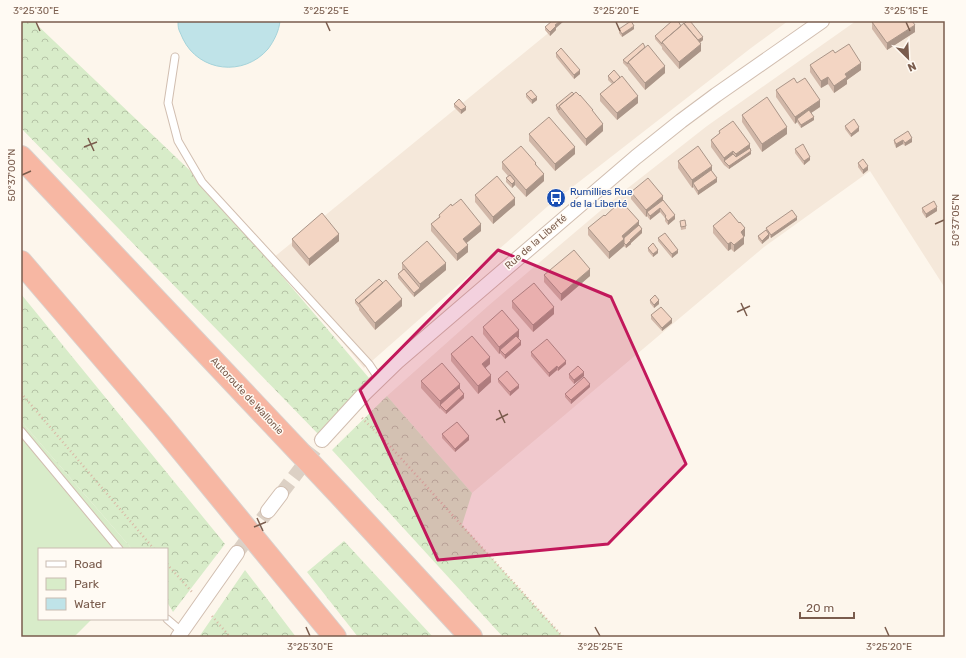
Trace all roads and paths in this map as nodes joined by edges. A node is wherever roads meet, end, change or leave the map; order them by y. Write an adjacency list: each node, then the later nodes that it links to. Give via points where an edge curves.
1 (822, 21): 5 (street, Rue de la Liberté, via 716,95 636,157)
2 (175, 57): 5 (lane, via 168,103 178,141 202,182 363,358)
3 (21, 157): 18 (highway, Autoroute de Wallonie)
4 (21, 262): 17 (highway, via 161,425)
5 (379, 379): 7 (street, Rue de la Liberté)
6 (21, 393): 13 (path)
7 (351, 408): 9 (street, Rue de la Liberté); 19 (path, via 388,444)
8 (21, 431): 12 (lane)
9 (322, 440)
10 (281, 494): 11 (street)
11 (268, 511)
12 (119, 548)
13 (153, 548)
14 (237, 553): 16 (street)
15 (168, 620): 16 (lane)
16 (180, 634)
17 (335, 637)
18 (471, 637)
19 (563, 637)

